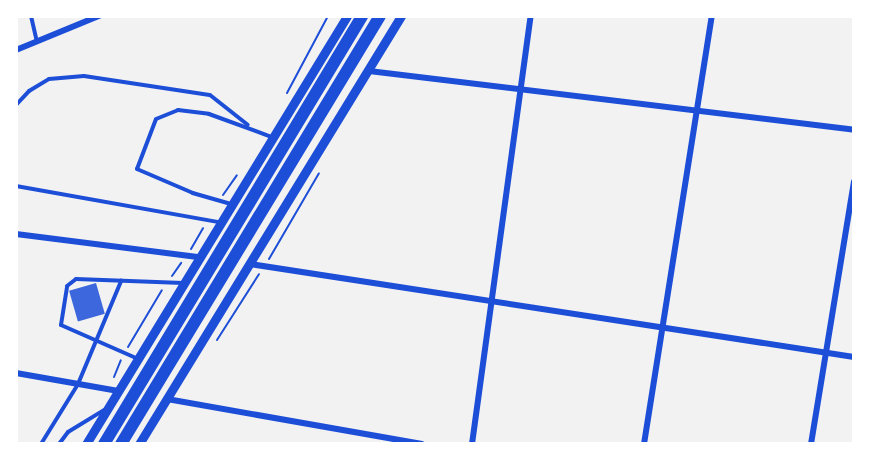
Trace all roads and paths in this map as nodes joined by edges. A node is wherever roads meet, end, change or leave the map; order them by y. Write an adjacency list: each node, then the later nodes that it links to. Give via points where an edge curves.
1 (31, 16): 9 (lane)
2 (99, 16): 9 (street)
3 (347, 16): 17 (street)
4 (362, 16): 41 (highway)
5 (380, 16): 42 (highway)
6 (401, 16): 11 (street)
7 (531, 16): 12 (street)
8 (712, 16): 14 (street)
9 (37, 42): 10 (street)
10 (16, 50)
11 (369, 71): 12 (street); 24 (street)
12 (521, 90): 14 (street); 27 (street)
13 (16, 105): 15 (lane, via 49,79 84,76 210,95)
14 (697, 112): 16 (street); 28 (street)
15 (251, 128): 17 (lane); 20 (lane, via 208,114 166,111 156,119 137,162 142,174)
16 (854, 130)
17 (272, 137): 20 (street)
18 (854, 181): 30 (street)
19 (16, 186): 21 (lane)
20 (231, 204): 21 (street)
21 (220, 222): 23 (street)
22 (16, 234): 23 (street)
23 (198, 257): 26 (street)
24 (250, 264): 27 (street); 36 (street)
25 (121, 281): 26 (lane); 29 (lane); 29 (lane, via 76,279 67,286 61,325)
26 (184, 283): 32 (street)
27 (492, 301): 28 (street); 45 (street)
28 (663, 327): 30 (street); 46 (street)
29 (96, 342): 32 (lane); 34 (lane)
30 (827, 353): 31 (street); 47 (street)
31 (854, 357)
32 (138, 359): 35 (street)
33 (16, 373): 34 (street)
34 (78, 384): 35 (street); 38 (lane)
35 (118, 391): 37 (street)
36 (166, 399): 43 (street); 44 (street)
37 (105, 410): 39 (lane, via 86,419); 40 (street)
38 (41, 444)
39 (59, 444)
40 (86, 444)
41 (104, 444)
42 (122, 444)
43 (139, 444)
44 (422, 444)
45 (472, 444)
46 (644, 444)
47 (811, 444)

